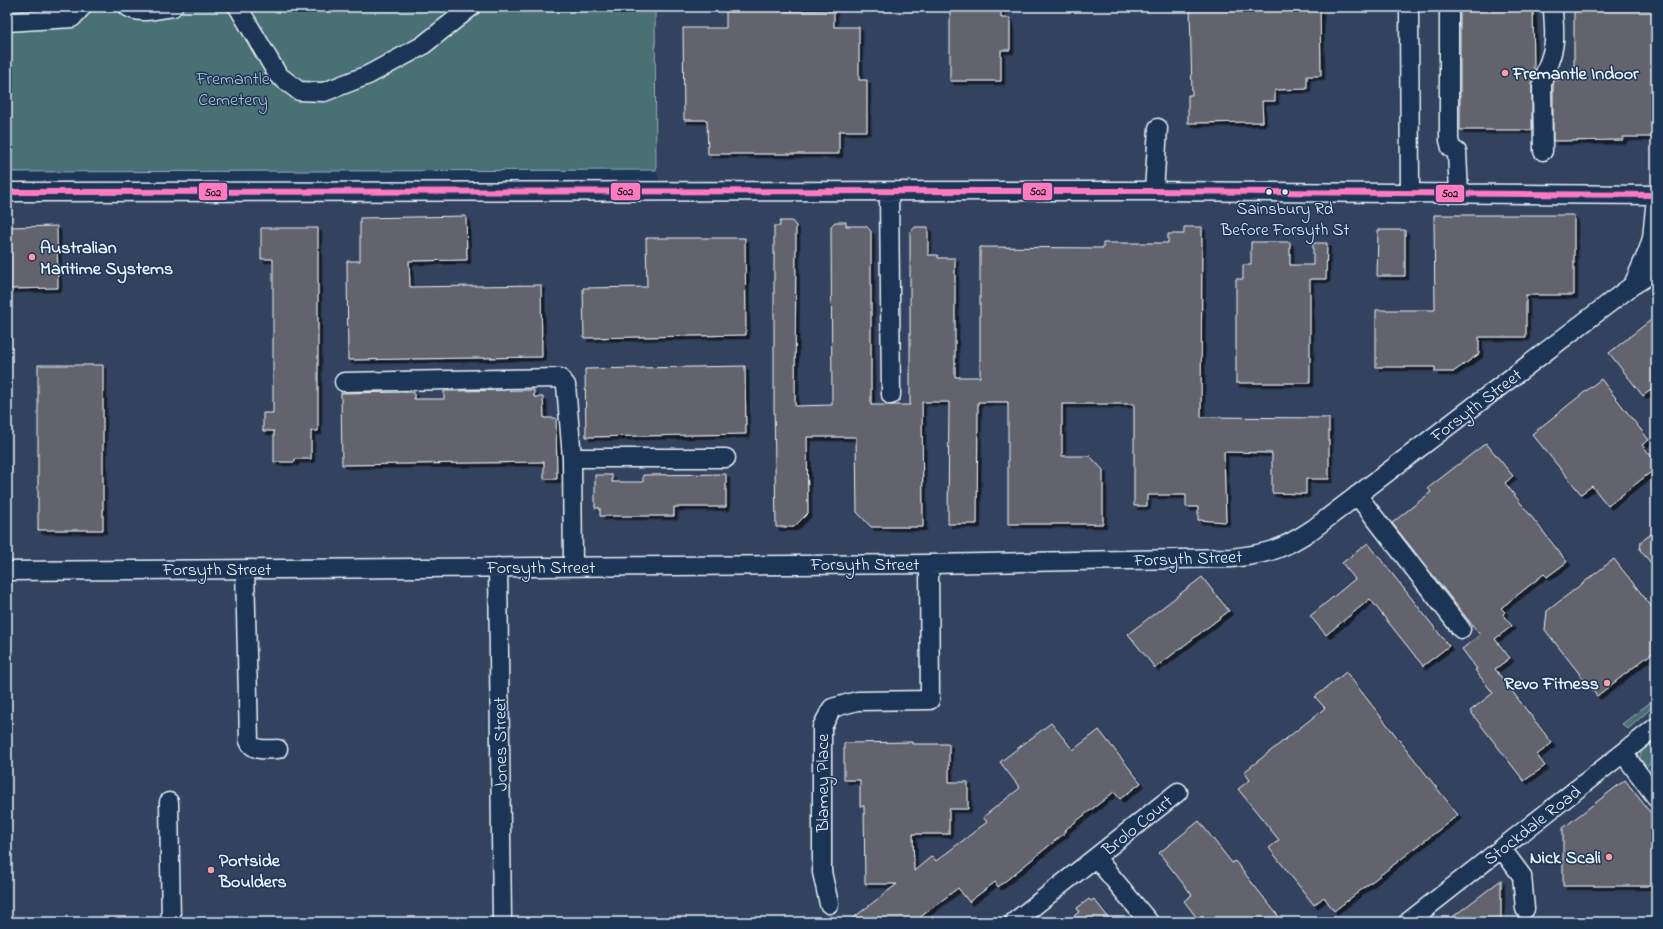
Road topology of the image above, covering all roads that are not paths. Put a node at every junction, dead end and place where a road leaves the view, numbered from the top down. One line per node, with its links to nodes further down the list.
1 (82, 7): 9 (street)
2 (128, 7): 3 (street)
3 (173, 7)
4 (238, 7): 5 (street)
5 (471, 7)
6 (1409, 7): 15 (street)
7 (1449, 7): 16 (street)
8 (1553, 7): 11 (street)
9 (7, 22)
10 (1158, 128): 12 (street)
11 (1543, 151)
12 (1154, 191): 14 (street); 15 (street)
13 (7, 192): 14 (street)
14 (889, 192): 21 (street)
15 (1410, 192): 16 (street)
16 (1459, 193): 17 (street)
17 (1656, 196): 19 (street, Forsyth Street)
18 (1656, 265): 19 (street, Forsyth Street)
19 (1633, 285): 24 (street, Forsyth Street)
20 (344, 382): 22 (street)
21 (891, 395)
22 (572, 458): 23 (street); 26 (street)
23 (726, 458)
24 (1357, 496): 25 (street, Forsyth Street); 30 (street)
25 (930, 564): 26 (street, Forsyth Street); 39 (street, Blamey Place)
26 (573, 566): 27 (street, Forsyth Street)
27 (498, 567): 28 (street, Forsyth Street); 42 (street, Jones Street)
28 (245, 569): 29 (street, Forsyth Street); 32 (street)
29 (7, 571)
30 (1461, 629)
31 (1656, 727): 33 (street, Stockdale Road)
32 (278, 749)
33 (1623, 753): 35 (street); 37 (street, Stockdale Road)
34 (1178, 792): 38 (street, Brolo Court)
35 (1656, 797)
36 (169, 802): 41 (street)
37 (1502, 849): 40 (street); 45 (street, Stockdale Road)
38 (1096, 858): 43 (street, Brolo Court); 44 (street, Brolo Court)
39 (829, 904)
40 (1525, 909)
41 (171, 922)
42 (502, 922)
43 (1014, 922)
44 (1149, 922)
45 (1408, 922)

